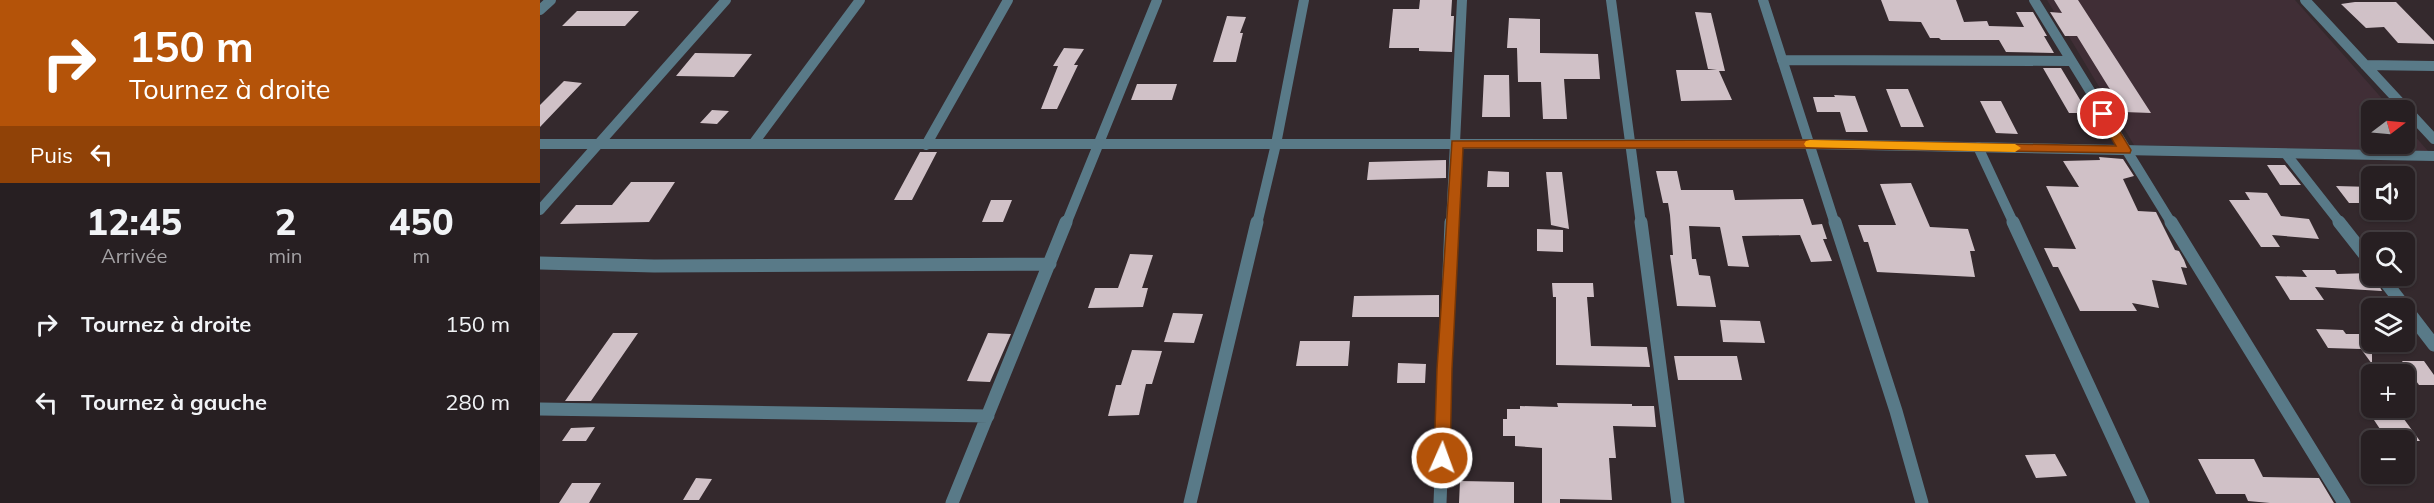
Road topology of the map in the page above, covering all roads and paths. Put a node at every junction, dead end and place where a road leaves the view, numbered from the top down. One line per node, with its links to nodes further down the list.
1 (551, 0): 12 (street)
2 (726, 0): 19 (street)
3 (860, 0): 20 (street)
4 (1008, 0): 26 (street)
5 (1157, 0): 21 (street)
6 (1304, 0): 22 (street)
7 (1462, 0): 23 (street)
8 (1611, 0): 24 (street)
9 (1763, 0): 13 (street)
10 (2034, 0): 14 (street)
11 (2305, 0): 15 (street)
12 (540, 10)
13 (1782, 60): 14 (street); 25 (street)
14 (2070, 61): 28 (street)
15 (2366, 65): 16 (street); 17 (street)
16 (2434, 66)
17 (2434, 139)
18 (540, 144): 19 (street)
19 (598, 144): 20 (street); 31 (street)
20 (753, 144): 26 (street)
21 (1098, 144): 22 (street); 26 (street); 34 (street)
22 (1276, 144): 23 (street); 40 (street)
23 (1457, 144): 24 (street); 41 (street)
24 (1629, 144): 25 (street); 42 (street)
25 (1808, 144): 27 (street); 43 (street)
26 (926, 145)
27 (1978, 147): 28 (street); 44 (street)
28 (2125, 150): 29 (street); 45 (street)
29 (2286, 154): 30 (street); 32 (street)
30 (2434, 156)
31 (540, 210)
32 (2361, 250)
33 (540, 263): 34 (street)
34 (1050, 264): 38 (street)
35 (2388, 286): 36 (street)
36 (2434, 345)
37 (540, 409): 38 (street)
38 (988, 416): 39 (street)
39 (952, 503)
40 (1190, 503)
41 (1440, 503)
42 (1678, 503)
43 (1922, 503)
44 (2143, 503)
45 (2344, 503)

